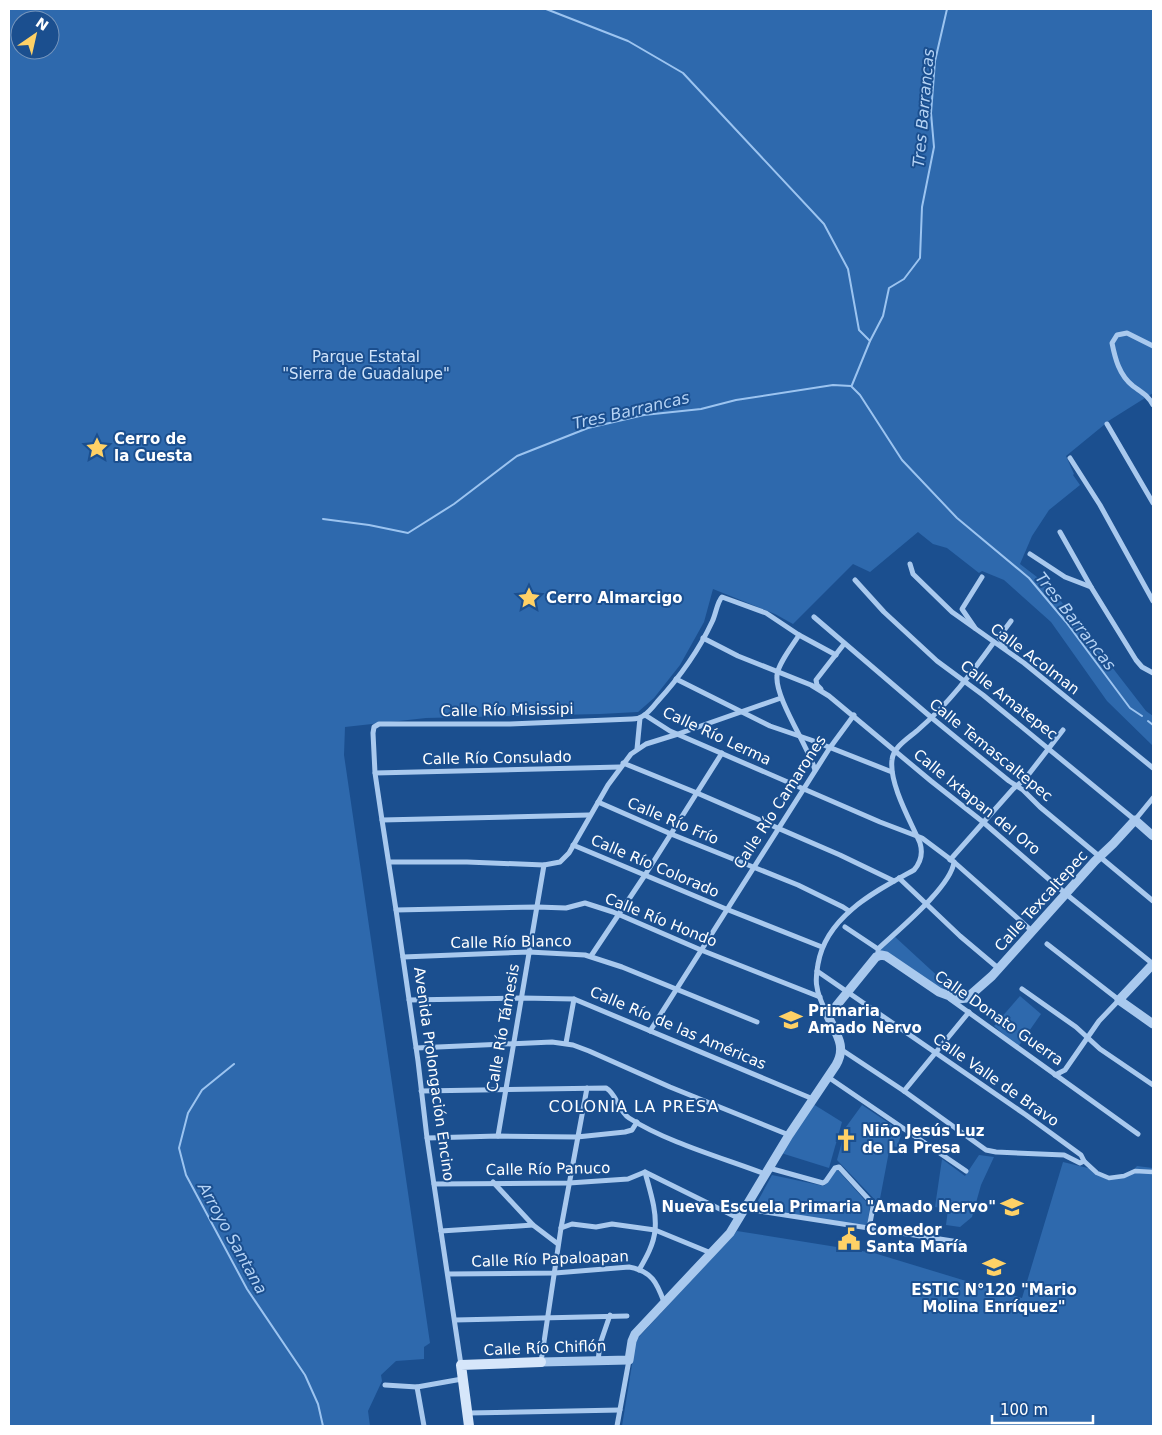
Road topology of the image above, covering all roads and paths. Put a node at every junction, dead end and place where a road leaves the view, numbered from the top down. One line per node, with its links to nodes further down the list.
1 (1153, 346): 2 (street)
2 (1153, 405)
3 (1107, 424): 5 (street)
4 (1070, 458): 12 (street)
5 (1153, 504)
6 (1060, 532): 11 (street)
7 (1030, 554): 11 (street)
8 (910, 564): 15 (street, Calle Acolman)
9 (982, 577): 15 (street)
10 (855, 580): 25 (street, Calle Amatepec)
11 (1091, 587): 23 (street)
12 (1153, 601)
13 (814, 617): 19 (street, Calle Temascaltepec)
14 (1010, 621): 20 (street)
15 (975, 629): 18 (street, Calle Acolman)
16 (799, 634): 17 (street); 21 (street); 22 (street)
17 (704, 638): 22 (street, Calle Ixtapan del Oro); 24 (street)
18 (994, 642): 20 (street, Calle Acolman); 25 (street)
19 (844, 644): 21 (street); 31 (street, Calle Temascaltepec)
20 (1007, 651): 42 (street, Calle Acolman)
21 (836, 655): 26 (street)
22 (778, 672): 26 (street, Calle Ixtapan del Oro); 27 (street)
23 (1153, 673)
24 (676, 679): 28 (street); 30 (street)
25 (965, 683): 31 (street); 38 (street, Calle Amatepec)
26 (823, 692): 29 (street, Calle Ixtapan del Oro)
27 (781, 698): 28 (street); 35 (street)
28 (742, 712): 34 (street); 35 (street)
29 (854, 715): 37 (street, Calle Río Camarones); 39 (street, Calle Ixtapan del Oro)
30 (643, 716): 32 (street, Calle Río Misissipi); 34 (street, Calle Río Lerma); 36 (street)
31 (932, 718): 39 (street); 46 (street, Calle Temascaltepec)
32 (374, 727): 45 (street, Avenida Prolongación Encino)
33 (1064, 730): 38 (street)
34 (678, 734): 36 (street); 40 (street, Calle Río Lerma)
35 (800, 736): 37 (street); 43 (street)
36 (637, 749): 41 (street)
37 (829, 749): 43 (street, Calle Río Camarones); 44 (street)
38 (1050, 749): 46 (street); 53 (street, Calle Amatepec)
39 (895, 751): 44 (street); 54 (street, Calle Ixtapan del Oro)
40 (722, 753): 47 (street, Calle Río Lerma); 48 (street)
41 (622, 765): 45 (street, Calle Río Consulado); 48 (street, Calle Río Consulado); 50 (street)
42 (1153, 768)
43 (815, 770): 47 (street, Calle Río Camarones)
44 (892, 772): 57 (street)
45 (375, 773): 52 (street, Avenida Prolongación Encino)
46 (1016, 786): 54 (street); 60 (street, Calle Temascaltepec)
47 (804, 789): 55 (street, Calle Río Camarones); 57 (street, Calle Río Lerma)
48 (698, 793): 55 (street, Calle Río Consulado); 56 (street)
49 (1153, 798): 53 (street, Calle Texcaltepec)
50 (598, 802): 51 (street); 56 (street, Calle Río Frío)
51 (589, 815): 52 (street); 59 (street)
52 (382, 820): 62 (street, Avenida Prolongación Encino)
53 (1135, 820): 58 (street, Calle Amatepec); 60 (street, Calle Texcaltepec)
54 (983, 822): 61 (street); 67 (street, Calle Ixtapan del Oro)
55 (778, 828): 64 (street, Calle Río Camarones); 66 (street, Calle Río Consulado)
56 (671, 834): 64 (street, Calle Río Frío); 65 (street)
57 (917, 835): 61 (street); 66 (street)
58 (1153, 836)
59 (573, 845): 63 (street, Calle Río Colorado); 65 (street, Calle Río Colorado)
60 (1099, 856): 67 (street, Calle Texcaltepec); 68 (street, Calle Temascaltepec)
61 (952, 861): 69 (street); 76 (street)
62 (389, 862): 63 (street, Calle Río Colorado); 72 (street, Avenida Prolongación Encino)
63 (544, 865): 70 (street, Calle Río Támesis)
64 (752, 868): 71 (street, Calle Río Camarones); 73 (street, Calle Río Frío)
65 (645, 875): 71 (street, Calle Río Colorado); 74 (street)
66 (896, 880): 69 (street, Calle Río Consulado); 73 (street)
67 (1066, 894): 76 (street, Calle Texcaltepec); 84 (street, Calle Ixtapan del Oro)
68 (1153, 901)
69 (926, 904): 81 (street); 85 (street, Calle Río Consulado)
70 (537, 907): 72 (street, Calle Río Hondo); 74 (street, Calle Río Hondo); 80 (street, Calle Río Támesis)
71 (726, 909): 78 (street, Calle Río Colorado); 79 (street, Calle Río Camarones)
72 (396, 910): 83 (street, Avenida Prolongación Encino)
73 (848, 911): 78 (street)
74 (618, 915): 79 (street, Calle Río Hondo); 82 (street)
75 (845, 927): 81 (street, Calle Donato Guerra)
76 (1032, 931): 85 (street, Calle Texcaltepec)
77 (1047, 944): 95 (street)
78 (822, 947): 86 (street)
79 (700, 950): 87 (street, Calle Río Camarones); 91 (street, Calle Río Hondo)
80 (529, 952): 82 (street, Calle Río Blanco); 83 (street, Calle Río Blanco); 92 (street, Calle Río Támesis)
81 (878, 952): 89 (street, Calle Donato Guerra); 90 (street)
82 (591, 956): 87 (street, Calle Río Blanco)
83 (403, 957): 94 (street, Avenida Prolongación Encino)
84 (1153, 964): 95 (street)
85 (998, 968): 89 (street, Calle Texcaltepec)
86 (817, 971): 90 (street, Calle Valle de Bravo); 91 (street)
87 (674, 989): 98 (street, Calle Río Blanco); 100 (street, Calle Río Camarones)
88 (1022, 989): 101 (street)
89 (939, 992): 96 (street, Calle Donato Guerra)
90 (846, 993): 97 (street); 106 (street, Calle Valle de Bravo)
91 (820, 997): 97 (street)
92 (522, 998): 93 (street, Calle Río de las Américas); 94 (street, Calle Río de las Américas); 103 (street, Calle Río Támesis)
93 (574, 999): 100 (street, Calle Río de las Américas); 102 (street)
94 (409, 1000): 105 (street, Avenida Prolongación Encino)
95 (1119, 1000): 99 (street); 101 (street)
96 (969, 1012): 106 (street); 107 (street, Calle Donato Guerra)
97 (828, 1016): 104 (street)
98 (757, 1022)
99 (1153, 1024)
100 (650, 1030): 114 (street, Calle Río de las Américas)
101 (1088, 1037): 107 (street); 109 (street)
102 (566, 1043): 103 (street); 117 (street)
103 (513, 1044): 105 (street); 111 (street, Calle Río Támesis)
104 (841, 1047): 108 (street); 113 (street)
105 (416, 1048): 112 (street, Avenida Prolongación Encino)
106 (935, 1052): 113 (street); 121 (street, Calle Valle de Bravo)
107 (1055, 1075): 116 (street, Calle Donato Guerra)
108 (828, 1077): 114 (street); 123 (street)
109 (1153, 1085)
110 (586, 1088): 111 (street); 115 (street); 119 (street)
111 (506, 1090): 112 (street); 118 (street, Calle Río Támesis)
112 (421, 1091): 120 (street, Avenida Prolongación Encino)
113 (904, 1091): 121 (street)
114 (813, 1099): 117 (street)
115 (637, 1122): 119 (street); 122 (street)
116 (1138, 1134)
117 (789, 1135): 122 (street)
118 (498, 1136): 119 (street); 120 (street)
119 (577, 1137): 127 (street)
120 (427, 1138): 128 (street, Avenida Prolongación Encino)
121 (1084, 1161): 125 (street)
122 (767, 1171): 129 (street); 133 (street)
123 (966, 1171)
124 (645, 1172): 127 (street, Calle Río Panuco); 130 (street); 135 (street)
125 (1153, 1172)
126 (493, 1182): 127 (street, Calle Río Panuco); 128 (street, Calle Río Panuco); 131 (street)
127 (568, 1183): 132 (street)
128 (434, 1184): 134 (street, Avenida Prolongación Encino)
129 (746, 1209): 130 (street); 133 (street)
130 (740, 1219): 138 (street)
131 (533, 1225): 134 (street); 137 (street)
132 (561, 1228): 135 (street); 137 (street)
133 (869, 1228): 136 (street)
134 (441, 1230): 141 (street, Avenida Prolongación Encino)
135 (655, 1230): 138 (street); 139 (street)
136 (959, 1242)
137 (558, 1244): 140 (street)
138 (712, 1254): 142 (street)
139 (639, 1270): 140 (street, Calle Río Papaloapan); 142 (street, Calle Río Papaloapan)
140 (554, 1273): 141 (street, Calle Río Papaloapan); 145 (street)
141 (448, 1274): 146 (street, Avenida Prolongación Encino)
142 (664, 1302): 147 (street)
143 (610, 1315): 144 (street); 145 (street); 148 (street)
144 (627, 1316)
145 (548, 1318): 146 (street); 149 (street)
146 (455, 1320): 150 (street, Avenida Prolongación Encino)
147 (629, 1360): 148 (street, Calle Río Chiflón); 154 (street)
148 (598, 1361): 149 (street, Calle Río Chiflón)
149 (542, 1362): 150 (main road, Calle Río Chiflón)
150 (461, 1365): 151 (main road, Avenida Prolongación Encino)
151 (463, 1379): 153 (street); 155 (main road, Avenida Prolongación Encino)
152 (385, 1385): 153 (street)
153 (418, 1387): 156 (street)
154 (620, 1410): 155 (street); 158 (street)
155 (466, 1413): 157 (main road, Avenida Prolongación Encino)
156 (424, 1426)
157 (469, 1426)
158 (617, 1426)

